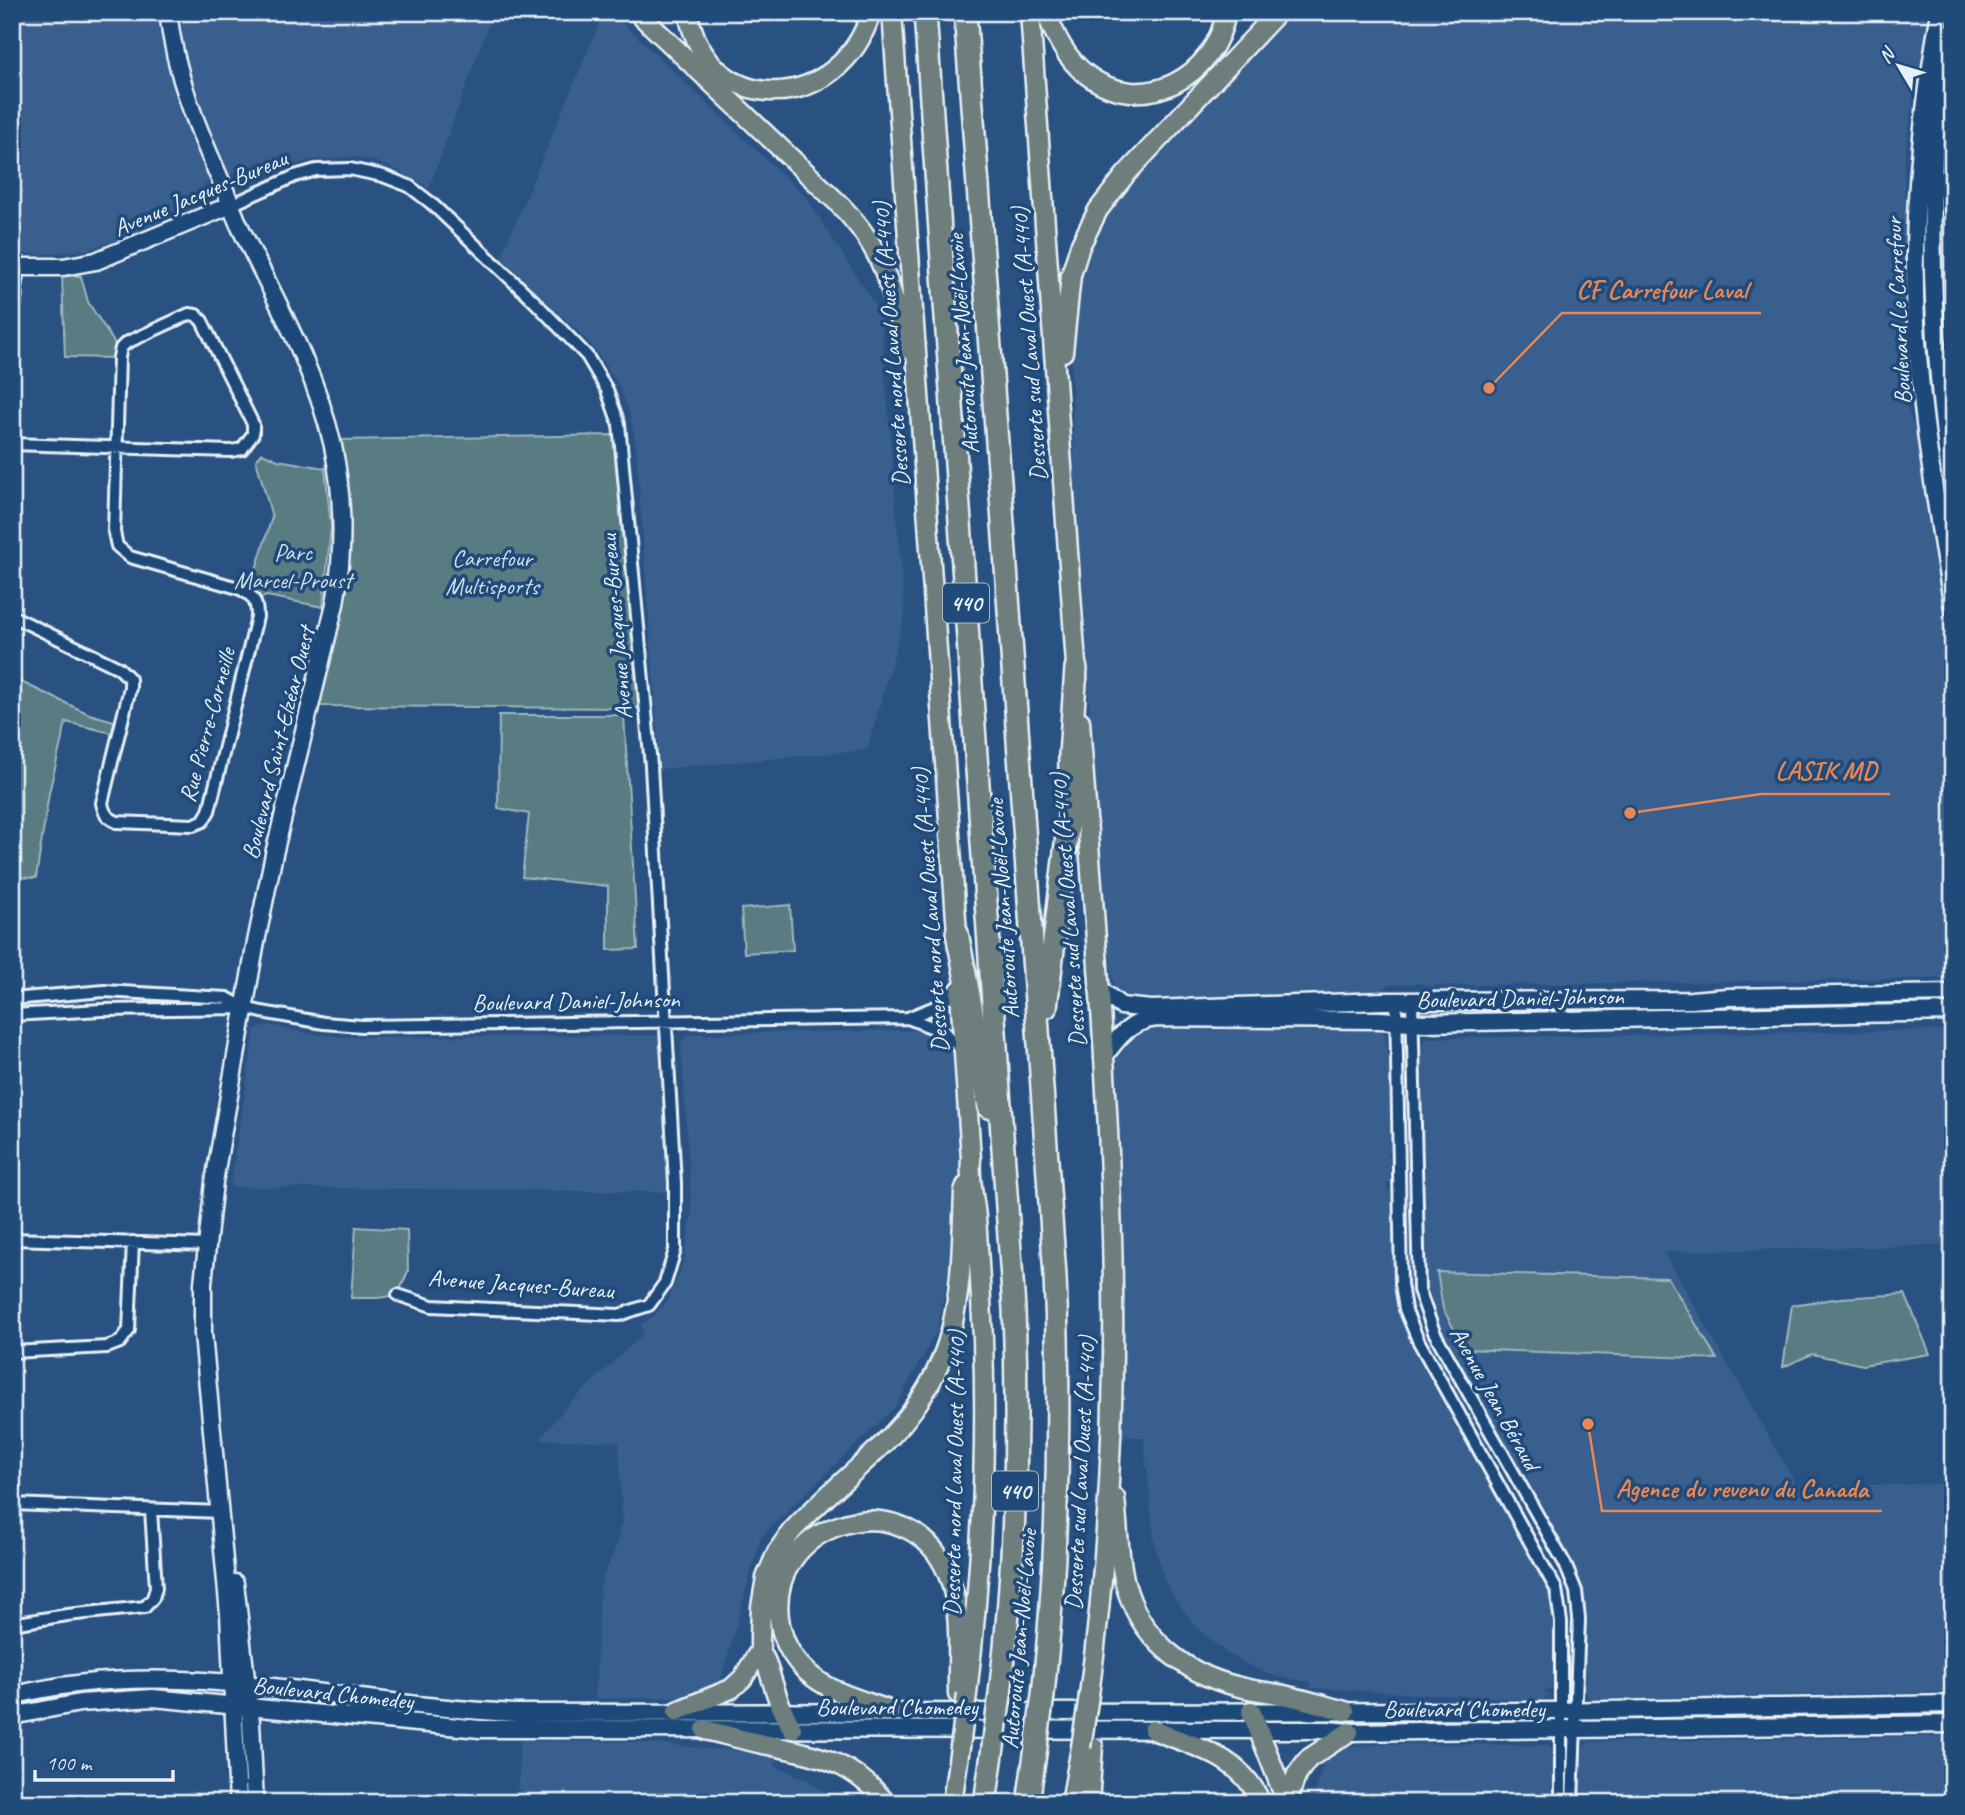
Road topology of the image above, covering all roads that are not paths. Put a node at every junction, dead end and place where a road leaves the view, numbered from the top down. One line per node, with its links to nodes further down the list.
1 (168, 12): 16 (street, Boulevard Saint-Elzéar Ouest)
2 (637, 12): 19 (main road)
3 (688, 12): 4 (main road)
4 (871, 12)
5 (892, 12): 19 (main road, Desserte nord Laval Ouest (A-440))
6 (925, 12): 44 (highway, Autoroute Jean-Noël-Lavoie / 440)
7 (965, 12): 41 (highway, Autoroute Jean-Noël-Lavoie / 440)
8 (1030, 12): 20 (main road, Desserte sud Laval Ouest (A-440))
9 (1046, 12): 10 (main road)
10 (1226, 12)
11 (1278, 12): 20 (main road)
12 (1940, 12): 15 (street, Boulevard Le Carrefour)
13 (1953, 30): 15 (street, Boulevard Le Carrefour)
14 (1953, 179): 15 (street)
15 (1922, 180): 23 (street, Boulevard Le Carrefour); 24 (street, Boulevard Le Carrefour)
16 (230, 205): 17 (street, Avenue Jacques-Bureau); 33 (street, Boulevard Saint-Elzéar Ouest); 39 (street, Avenue Jacques-Bureau)
17 (15, 267): 18 (street)
18 (12, 334)
19 (918, 389): 27 (main road, Desserte nord Laval Ouest (A-440))
20 (1058, 407): 26 (main road, Desserte sud Laval Ouest (A-440))
21 (12, 443): 22 (street)
22 (116, 447): 22 (street); 25 (street, Rue Pierre-Corneille)
23 (1953, 493)
24 (1953, 608)
25 (12, 616)
26 (1076, 668): 29 (main road, Desserte sud Laval Ouest (A-440)); 41 (highway)
27 (957, 933): 28 (main road, Desserte nord Laval Ouest (A-440)); 44 (highway)
28 (960, 985): 36 (street, Boulevard Daniel-Johnson); 40 (main road, Desserte nord Laval Ouest (A-440))
29 (1098, 988): 32 (street, Boulevard Daniel-Johnson); 42 (main road, Desserte sud Laval Ouest (A-440))
30 (1953, 993): 32 (street, Boulevard Daniel-Johnson)
31 (12, 999): 33 (street, Boulevard Daniel-Johnson)
32 (1404, 1001): 37 (street, Avenue Jean Béraud); 38 (street, Avenue Jean Béraud)
33 (245, 1008): 35 (street, Boulevard Daniel-Johnson); 39 (street, Boulevard Daniel-Johnson); 47 (street, Boulevard Saint-Elzéar Ouest)
34 (1953, 1012): 38 (street, Boulevard Daniel-Johnson)
35 (12, 1015)
36 (908, 1018): 39 (street, Boulevard Daniel-Johnson); 40 (street, Boulevard Daniel-Johnson)
37 (1396, 1021): 38 (street, Boulevard Daniel-Johnson); 42 (street, Boulevard Daniel-Johnson); 65 (street, Avenue Jean Béraud)
38 (1413, 1022): 65 (street, Avenue Jean Béraud)
39 (666, 1023): 48 (street, Avenue Jacques-Bureau)
40 (964, 1053): 43 (main road, Desserte nord Laval Ouest (A-440))
41 (1040, 1057): 82 (highway, Autoroute Jean-Noël-Lavoie / 440, bridge)
42 (1103, 1058): 50 (main road, Desserte sud Laval Ouest (A-440))
43 (969, 1176): 55 (main road); 57 (main road, Desserte nord Laval Ouest (A-440))
44 (1007, 1195): 81 (highway, Autoroute Jean-Noël-Lavoie / 440, bridge)
45 (12, 1239): 46 (street)
46 (133, 1242): 47 (street); 49 (street)
47 (207, 1245): 53 (street, Boulevard Saint-Elzéar Ouest)
48 (398, 1295)
49 (12, 1352)
50 (1109, 1461): 64 (main road); 75 (main road, Desserte sud Laval Ouest (A-440))
51 (12, 1504): 52 (street)
52 (151, 1510): 53 (street); 54 (street)
53 (220, 1512): 56 (street, Boulevard Saint-Elzéar Ouest)
54 (12, 1624)
55 (760, 1650): 61 (main road); 66 (main road)
56 (240, 1685): 58 (street, Boulevard Chomedey); 60 (street, Boulevard Saint-Elzéar Ouest); 61 (street, Boulevard Chomedey)
57 (963, 1694): 62 (main road); 80 (main road, Desserte nord Laval Ouest (A-440), bridge)
58 (12, 1696)
59 (1953, 1704): 65 (street, Boulevard Chomedey)
60 (241, 1705): 67 (street, Boulevard Chomedey); 70 (street, Boulevard Chomedey); 77 (street, Boulevard Saint-Elzéar Ouest); 78 (street, Boulevard Saint-Elzéar Ouest)
61 (677, 1711): 66 (street, Boulevard Chomedey)
62 (891, 1711): 63 (street, Boulevard Chomedey); 66 (street, Boulevard Chomedey)
63 (1251, 1711): 64 (street, Boulevard Chomedey); 72 (main road)
64 (1345, 1711): 65 (street, Boulevard Chomedey)
65 (1568, 1711): 73 (street, Avenue Jean Béraud)
66 (783, 1712): 69 (main road)
67 (12, 1716)
68 (1953, 1724): 73 (street, Boulevard Chomedey)
69 (792, 1729): 70 (street, Boulevard Chomedey); 71 (street, Boulevard Chomedey)
70 (705, 1730): 79 (main road)
71 (1153, 1730): 72 (street, Boulevard Chomedey); 85 (main road)
72 (1259, 1730): 74 (street, Boulevard Chomedey); 76 (main road)
73 (1568, 1731): 74 (street, Boulevard Chomedey); 86 (street, Avenue Jean Béraud); 87 (street, Avenue Jean Béraud)
74 (1349, 1732): 76 (main road)
75 (1087, 1747): 83 (main road); 84 (main road)
76 (1287, 1802)
77 (238, 1803)
78 (255, 1803)
79 (886, 1803)
80 (952, 1803)
81 (985, 1803)
82 (1028, 1803)
83 (1071, 1803)
84 (1089, 1803)
85 (1261, 1803)
86 (1561, 1803)
87 (1572, 1803)

